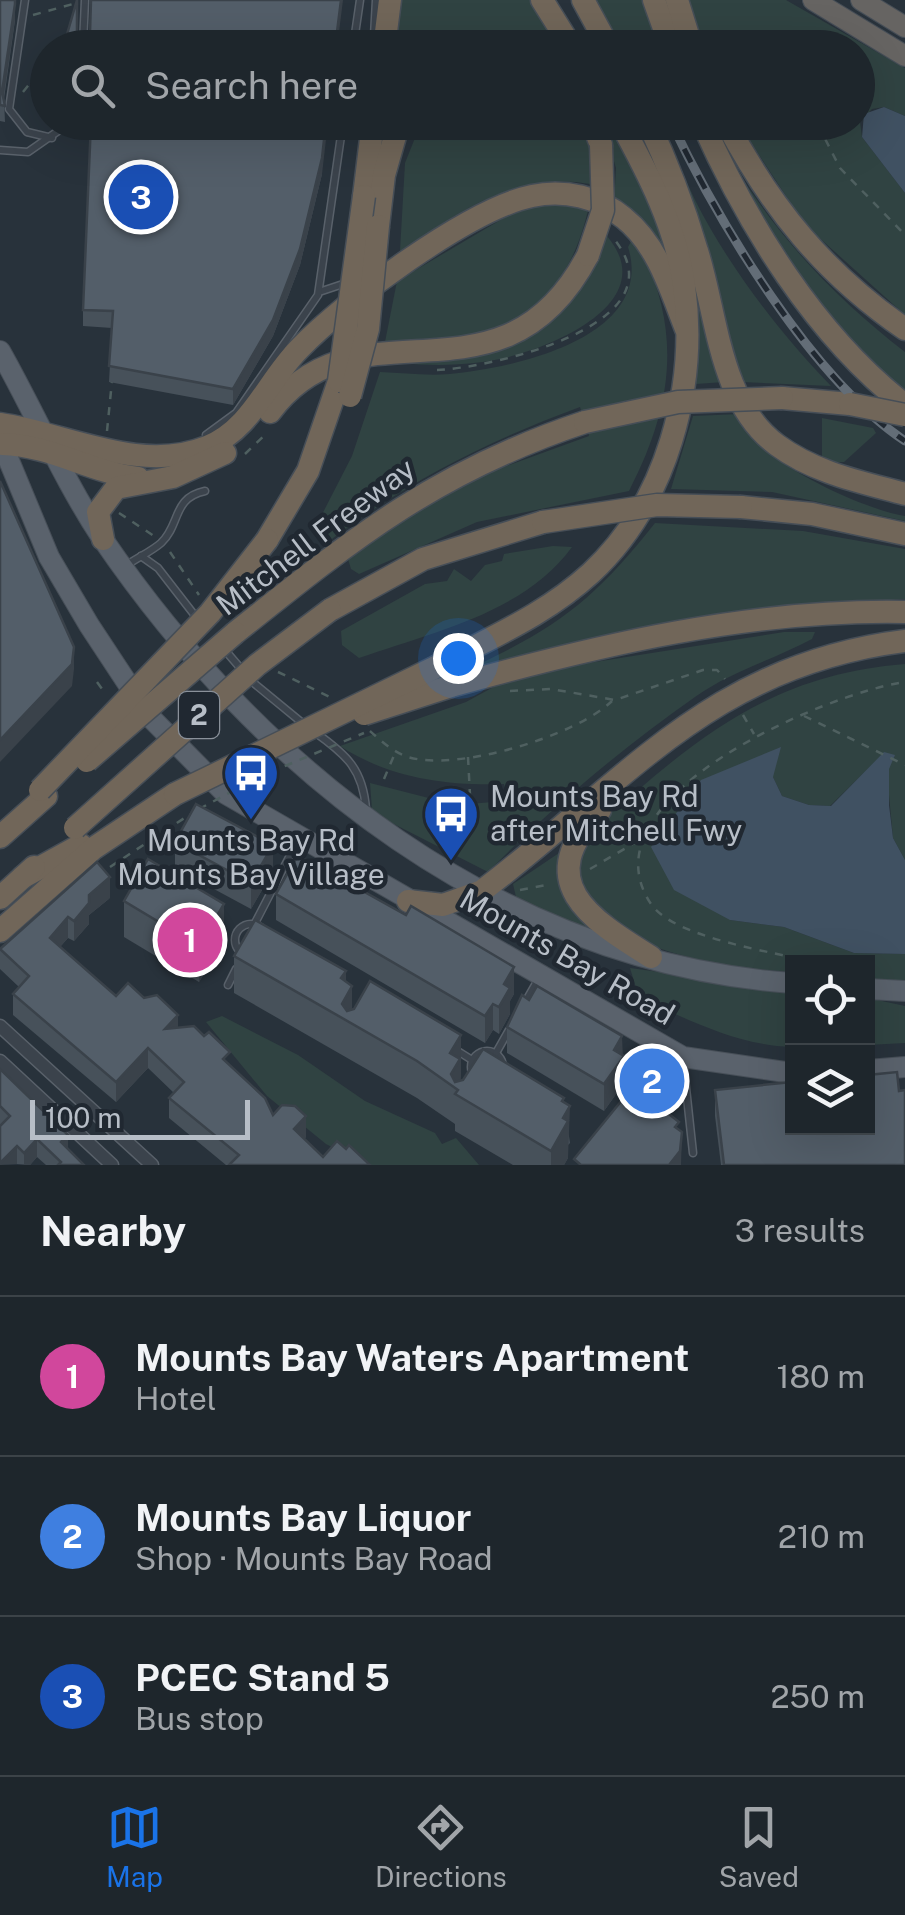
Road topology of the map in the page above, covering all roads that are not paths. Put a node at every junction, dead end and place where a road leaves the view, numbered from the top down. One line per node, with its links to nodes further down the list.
1 (24, 0): 24 (lane)
2 (84, 0): 13 (lane)
3 (360, 0): 14 (lane)
4 (376, 0): 15 (lane)
5 (390, 0): 16 (highway)
6 (542, 0): 17 (highway)
7 (583, 0): 18 (highway)
8 (654, 0): 19 (highway)
9 (677, 0): 20 (highway)
10 (813, 0): 21 (highway)
11 (860, 0): 12 (highway)
12 (905, 28)
13 (83, 30)
14 (356, 30)
15 (375, 30)
16 (386, 30)
17 (561, 30)
18 (599, 30)
19 (665, 30)
20 (686, 30)
21 (862, 30)
22 (875, 38): 23 (highway)
23 (905, 56)
24 (30, 133)
25 (49, 140): 34 (lane)
26 (340, 140): 37 (lane)
27 (370, 140): 35 (highway)
28 (392, 140): 35 (highway)
29 (597, 140): 48 (highway, bridge)
30 (630, 140): 38 (highway)
31 (655, 140): 50 (highway)
32 (711, 140): 42 (highway)
33 (736, 140): 39 (highway)
34 (0, 150)
35 (372, 196): 41 (highway, bridge); 41 (highway, bridge)
36 (413, 259): 37 (lane); 38 (highway); 47 (highway)
37 (319, 292): 47 (lane)
38 (686, 329): 59 (highway, bridge)
39 (905, 329)
40 (0, 352): 44 (main road, Mounts Bay Road)
41 (341, 390): 53 (highway)
42 (905, 405)
43 (905, 415): 57 (highway, Mitchell Freeway / 2, bridge)
44 (43, 431): 45 (highway); 46 (main road, Mounts Bay Road); 47 (highway)
45 (1, 436): 46 (highway); 63 (main road, Mounts Bay Road)
46 (56, 454): 48 (highway); 52 (main road, Mounts Bay Road)
47 (164, 456)
48 (146, 480): 52 (highway)
49 (205, 491): 54 (lane)
50 (905, 494)
51 (905, 534): 64 (highway, 2, bridge)
52 (103, 538): 54 (main road, Mounts Bay Road)
53 (271, 545): 57 (highway, bridge); 60 (highway, bridge)
54 (132, 561): 61 (main road, Mounts Bay Road); 61 (lane)
55 (905, 612): 59 (highway, bridge)
56 (905, 641): 58 (highway)
57 (178, 681): 60 (highway, Mitchell Freeway / 2, bridge)
58 (675, 732): 65 (highway); 73 (highway)
59 (272, 744): 64 (highway, bridge)
60 (43, 793): 62 (highway)
61 (362, 815): 65 (main road, Mounts Bay Road)
62 (0, 834)
63 (300, 837): 67 (main road, Mounts Bay Road); 68 (lane)
64 (86, 839): 66 (highway, 2); 69 (highway)
65 (482, 891): 67 (highway); 73 (main road, Mounts Bay Road)
66 (0, 898)
67 (408, 901): 74 (main road, Mounts Bay Road)
68 (254, 923): 70 (lane); 72 (lane)
69 (0, 931)
70 (268, 943): 71 (lane); 72 (lane)
71 (285, 953)
72 (243, 955): 76 (lane)
73 (652, 957): 75 (main road, Mounts Bay Road)
74 (539, 976): 79 (lane); 84 (main road, Mounts Bay Road)
75 (785, 982)
76 (228, 985)
77 (875, 990): 78 (main road)
78 (905, 992)
79 (520, 1012)
80 (0, 1026): 94 (street)
81 (512, 1026): 83 (lane)
82 (438, 1040): 85 (lane)
83 (496, 1053): 85 (lane); 90 (lane)
84 (683, 1057): 89 (main road, Mounts Bay Road); 92 (lane)
85 (472, 1060): 90 (lane)
86 (0, 1061): 93 (street)
87 (905, 1067): 88 (main road)
88 (875, 1069)
89 (785, 1071)
90 (478, 1081): 91 (lane)
91 (468, 1096)
92 (692, 1154)
93 (112, 1165)
94 (152, 1165)

